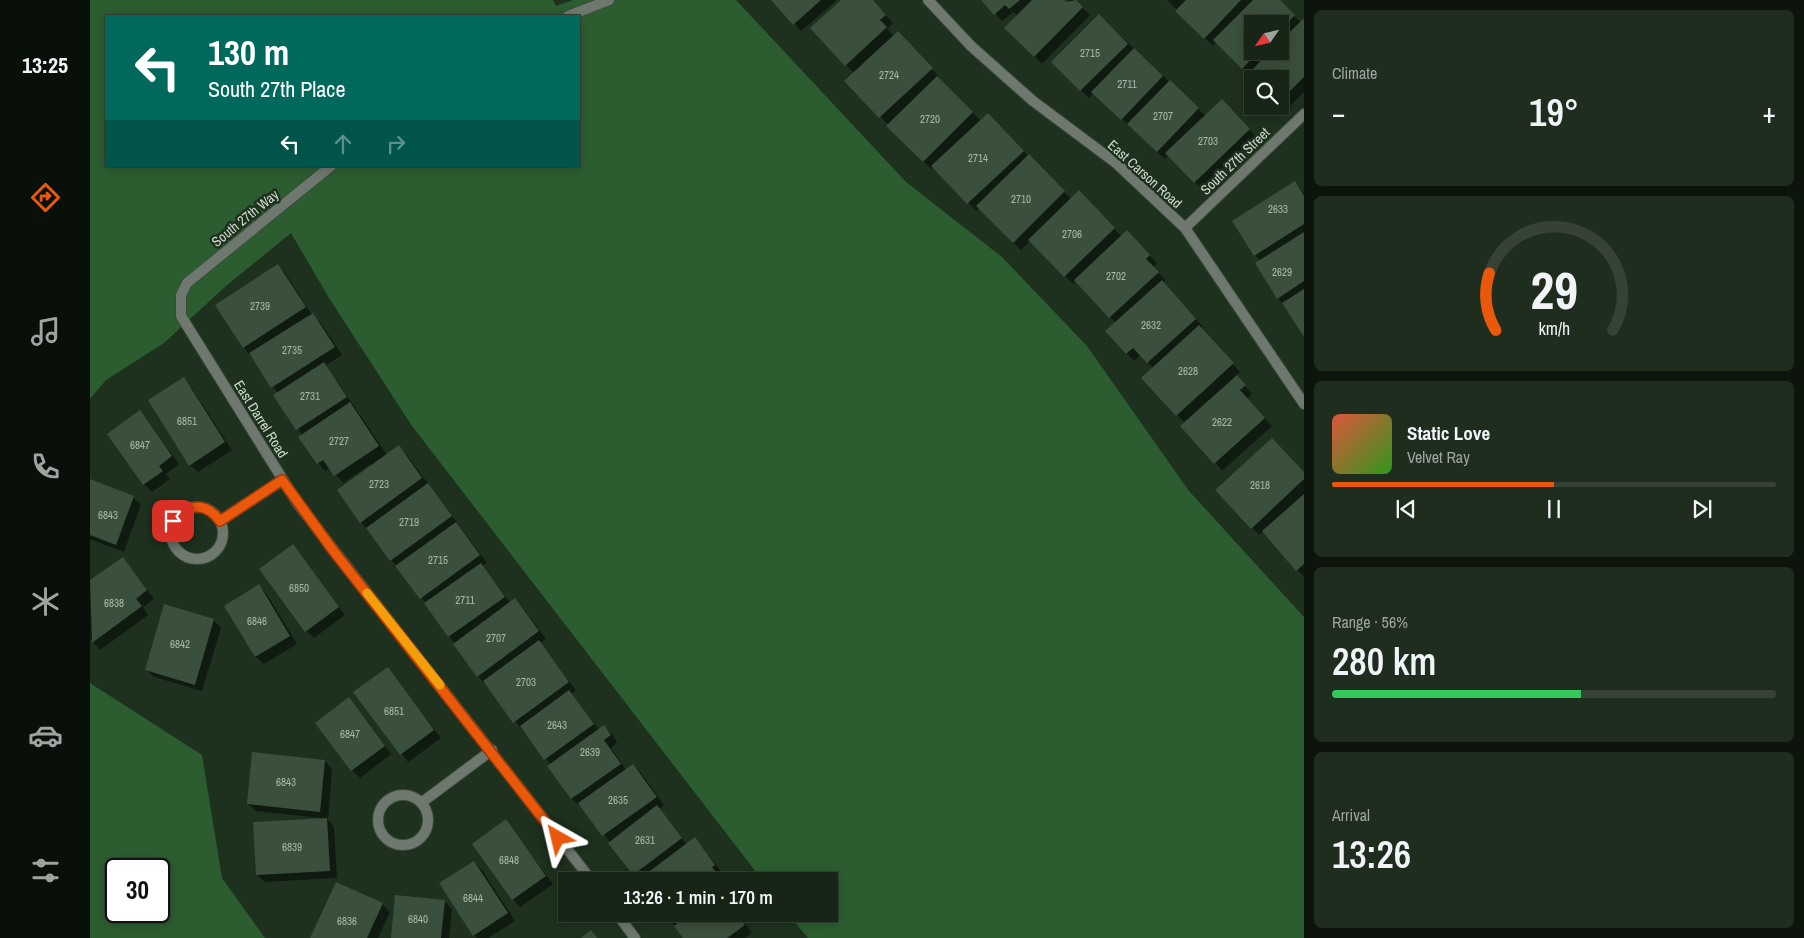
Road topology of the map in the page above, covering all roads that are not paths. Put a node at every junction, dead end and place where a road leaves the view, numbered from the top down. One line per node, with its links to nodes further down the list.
1 (609, 0): 3 (street)
2 (928, 0): 6 (street, East Carson Road)
3 (571, 15)
4 (1304, 114): 6 (street, South 27th Street)
5 (330, 167): 7 (street, South 27th Way)
6 (1185, 228): 8 (street, East Carson Road)
7 (181, 296): 9 (street, East Darrel Road)
8 (1304, 404)
9 (282, 480): 10 (street); 11 (street, East Darrel Road)
10 (220, 521): 10 (street)
11 (492, 750): 12 (street); 13 (street, East Darrel Road)
12 (422, 804): 12 (street)
13 (585, 872)
14 (623, 922): 15 (street)
15 (635, 938)

